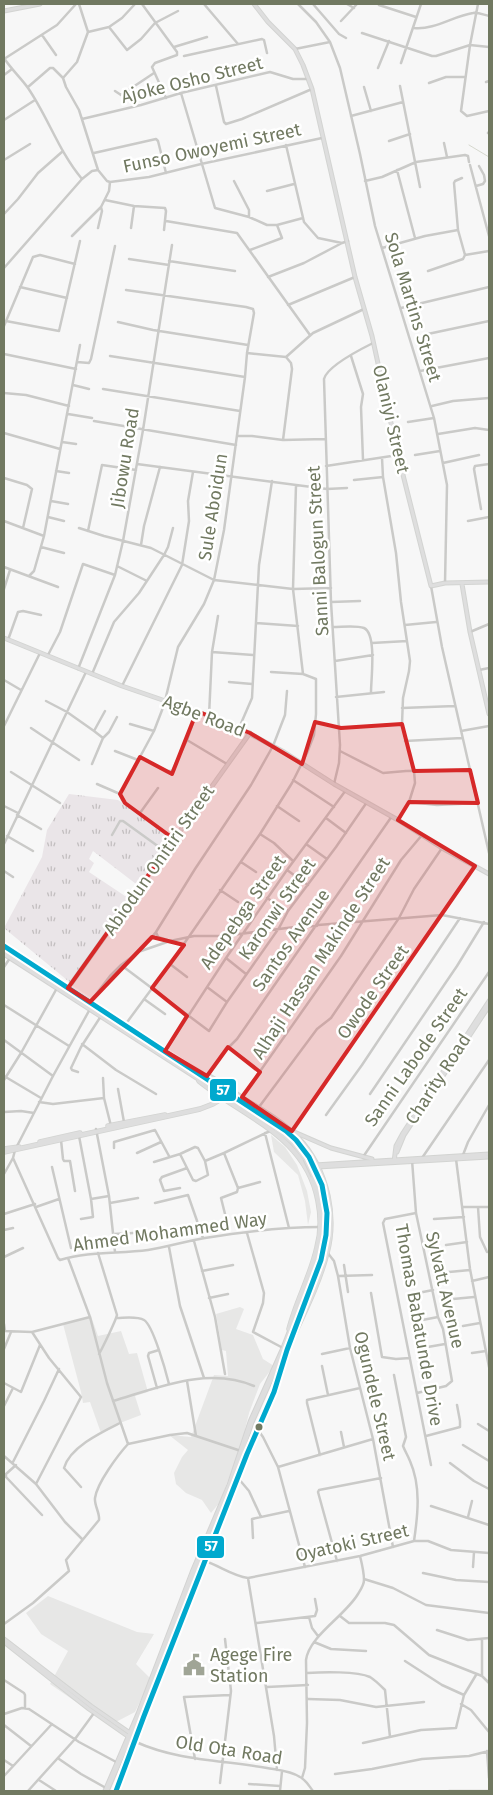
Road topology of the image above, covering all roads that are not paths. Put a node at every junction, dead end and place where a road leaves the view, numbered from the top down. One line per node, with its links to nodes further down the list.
1 (40, 4): 13 (street)
2 (77, 4): 25 (street); 27 (street)
3 (135, 4): 23 (street)
4 (142, 4): 22 (street)
5 (204, 4): 32 (street)
6 (254, 4): 37 (street, Olaniyi Street)
7 (298, 4): 31 (street, Sola Martins Street)
8 (313, 4): 29 (street)
9 (346, 4): 15 (street)
10 (357, 4): 15 (street)
11 (421, 4): 20 (street)
12 (478, 4): 18 (street)
13 (31, 5): 16 (street)
14 (379, 5): 20 (street)
15 (354, 8): 21 (street)
16 (4, 11)
17 (178, 11): 22 (street)
18 (476, 13): 19 (street); 24 (street); 33 (street)
19 (489, 16)
20 (416, 18): 24 (street)
21 (341, 21)
22 (155, 23): 23 (street); 34 (street)
23 (109, 27): 25 (street)
24 (414, 28): 36 (street)
25 (88, 32): 48 (street)
26 (362, 33): 30 (street)
27 (42, 35): 39 (street); 41 (street)
28 (207, 36): 34 (street)
29 (346, 38)
30 (389, 41): 36 (street); 43 (street)
31 (330, 42): 37 (street); 63 (street, Sola Martins Street)
32 (238, 44): 38 (street); 40 (street)
33 (470, 45): 35 (street); 36 (street); 47 (street)
34 (174, 47): 45 (street)
35 (489, 47)
36 (407, 48): 42 (street)
37 (295, 49): 49 (street, Olaniyi Street)
38 (267, 53)
39 (56, 55)
40 (184, 56)
41 (4, 58): 44 (street)
42 (401, 63)
43 (378, 68)
44 (12, 69): 46 (street); 53 (street)
45 (154, 73): 56 (street); 58 (street)
46 (4, 75)
47 (465, 77): 50 (street); 61 (street)
48 (63, 78): 53 (street); 64 (street)
49 (308, 79): 51 (street, Ajoke Osho Street); 55 (street, Olaniyi Street)
50 (429, 83)
51 (216, 86): 55 (street); 57 (street, Ajoke Osho Street)
52 (400, 86): 60 (street)
53 (28, 87): 59 (street)
54 (364, 87): 62 (street)
55 (312, 89): 67 (street, Olaniyi Street)
56 (114, 91)
57 (181, 93): 58 (street, Ajoke Osho Street); 77 (street)
58 (166, 98): 64 (street, Ajoke Osho Street)
59 (35, 100): 65 (street); 72 (street)
60 (403, 102): 62 (street); 66 (street)
61 (489, 110)
62 (371, 111): 63 (street)
63 (351, 116): 86 (street, Sola Martins Street)
64 (82, 119): 73 (street)
65 (4, 120)
66 (410, 134): 68 (street); 76 (street)
67 (322, 138): 71 (street, Funso Owoyemi Street); 107 (street, Olaniyi Street)
68 (389, 141)
69 (444, 143): 74 (street)
70 (30, 144): 75 (street)
71 (286, 145): 77 (street, Funso Owoyemi Street); 87 (street)
72 (62, 151): 83 (street); 94 (street)
73 (94, 153): 80 (street); 81 (street)
74 (447, 157): 76 (street); 88 (street)
75 (4, 160)
76 (416, 162): 79 (street); 89 (street)
77 (201, 164): 81 (street, Funso Owoyemi Street); 95 (street)
78 (478, 166): 88 (street)
79 (397, 169): 86 (street); 105 (street)
80 (98, 170): 83 (street); 84 (street)
81 (166, 173): 84 (street, Funso Owoyemi Street)
82 (462, 178): 102 (street)
83 (82, 179): 118 (street)
84 (108, 181): 91 (street)
85 (234, 181): 95 (street)
86 (365, 181): 111 (street, Sola Martins Street)
87 (294, 184): 90 (street); 96 (street)
88 (476, 186): 104 (street)
89 (420, 187)
90 (267, 191)
91 (105, 200): 92 (street); 93 (street)
92 (134, 206): 97 (street); 100 (street)
93 (101, 207): 99 (street); 103 (street)
94 (4, 214)
95 (248, 217): 98 (street)
96 (303, 218): 98 (street); 108 (street)
97 (166, 221): 101 (street); 112 (street)
98 (277, 225): 112 (street)
99 (98, 228)
100 (131, 228)
101 (164, 230)
102 (458, 230): 105 (street); 114 (street)
103 (72, 236)
104 (489, 236)
105 (415, 238): 111 (street)
106 (80, 241): 117 (street)
107 (348, 242): 108 (street); 122 (street, Olaniyi Street)
108 (342, 243): 121 (street)
109 (172, 245): 116 (street, Jibowu Road)
110 (115, 246): 147 (street)
111 (382, 248): 129 (street, Sola Martins Street)
112 (250, 250): 121 (street)
113 (489, 251): 114 (street)
114 (465, 255): 120 (street)
115 (129, 258): 116 (street)
116 (169, 263): 119 (street); 126 (street, Jibowu Road)
117 (75, 264): 123 (street); 127 (street)
118 (4, 268)
119 (235, 271)
120 (428, 271)
121 (268, 277): 128 (street)
122 (355, 277): 128 (street); 130 (street, Olaniyi Street)
123 (20, 287): 127 (street); 131 (street)
124 (489, 288): 129 (street)
125 (126, 290): 126 (street)
126 (164, 295): 135 (street, Jibowu Road); 139 (street, Sule Aboidun)
127 (67, 298): 131 (street)
128 (288, 306): 136 (street)
129 (401, 308): 150 (street, Sola Martins Street)
130 (364, 309): 136 (street); 138 (street, Olaniyi Street)
131 (6, 321): 134 (street)
132 (489, 321): 137 (street)
133 (118, 322): 135 (street)
134 (4, 326)
135 (159, 330): 139 (street); 148 (street, Jibowu Road)
136 (310, 335): 145 (street)
137 (424, 335)
138 (373, 342): 144 (street, Sanni Balogun Street); 176 (street, Olaniyi Street)
139 (248, 344): 141 (street, Sule Aboidun)
140 (80, 345): 147 (street)
141 (247, 353): 145 (street); 151 (street, Sule Aboidun)
142 (4, 354): 149 (street)
143 (110, 356): 148 (street)
144 (350, 356): 169 (street, Sanni Balogun Street); 180 (street)
145 (286, 357): 170 (street)
146 (489, 358): 150 (street)
147 (77, 362): 149 (street)
148 (153, 364): 151 (street); 156 (street, Jibowu Road)
149 (76, 369): 152 (street)
150 (420, 371): 159 (street, Sola Martins Street)
151 (246, 376): 160 (street, Sule Aboidun)
152 (73, 385): 153 (street); 158 (street)
153 (89, 389)
154 (103, 389): 156 (street)
155 (4, 393): 158 (street)
156 (148, 396): 160 (street); 164 (street, Jibowu Road)
157 (489, 398): 159 (street)
158 (69, 406): 161 (street)
159 (431, 406): 162 (street, Sola Martins Street)
160 (240, 411): 168 (street, Sule Aboidun)
161 (68, 414): 164 (street); 171 (street)
162 (434, 418): 163 (street); 167 (street, Sola Martins Street)
163 (408, 422)
164 (143, 430): 173 (street); 182 (street, Jibowu Road)
165 (489, 430): 167 (street)
166 (4, 433): 174 (street)
167 (438, 434): 175 (street, Sola Martins Street)
168 (238, 436): 170 (street); 173 (street, Sule Aboidun)
169 (325, 439): 170 (street); 184 (street, Sanni Balogun Street)
170 (282, 440)
171 (62, 442): 172 (street); 174 (street)
172 (76, 444)
173 (236, 445): 191 (street, Sule Aboidun)
174 (60, 449): 187 (street)
175 (440, 451): 177 (street); 181 (street, Sola Martins Street)
176 (398, 455): 179 (street); 228 (street, Olaniyi Street)
177 (415, 455)
178 (479, 455): 181 (street)
179 (382, 458): 180 (street); 190 (street)
180 (363, 460): 184 (street)
181 (443, 463): 225 (street, Sola Martins Street)
182 (137, 464): 185 (street); 186 (street, Jibowu Road)
183 (489, 464): 200 (street)
184 (326, 466): 197 (street, Sanni Balogun Street)
185 (160, 467): 188 (street); 212 (street)
186 (136, 470): 209 (street); 211 (street, Jibowu Road)
187 (56, 471): 189 (street); 198 (street)
188 (193, 472): 191 (street); 216 (street)
189 (70, 473)
190 (383, 476): 193 (street); 240 (street)
191 (231, 477): 194 (street); 222 (street, Sule Aboidun)
192 (4, 478): 206 (street)
193 (354, 480)
194 (272, 481): 195 (street); 227 (street)
195 (296, 485): 197 (street); 232 (street)
196 (348, 488): 197 (street)
197 (327, 489): 230 (street, Sanni Balogun Street)
198 (51, 500): 199 (street); 201 (street)
199 (68, 504)
200 (481, 509)
201 (48, 517): 204 (street); 210 (street)
202 (489, 517): 205 (street)
203 (4, 521): 206 (street)
204 (64, 521)
205 (468, 521)
206 (23, 528): 210 (street)
207 (79, 528): 209 (street)
208 (173, 528): 215 (street)
209 (88, 531): 211 (street)
210 (44, 536): 213 (street)
211 (123, 541): 212 (street); 217 (street, Jibowu Road)
212 (141, 545): 215 (street)
213 (41, 547): 214 (street); 221 (street)
214 (64, 553)
215 (164, 555): 216 (street); 223 (street)
216 (182, 565): 222 (street); 263 (street)
217 (117, 566): 220 (street, Jibowu Road); 223 (street)
218 (4, 567): 219 (street)
219 (10, 570): 221 (street); 231 (street)
220 (114, 575): 251 (street); 254 (street, Jibowu Road)
221 (29, 576): 229 (street)
222 (214, 580): 227 (street); 270 (street, Sule Aboidun)
223 (146, 581): 258 (street)
224 (489, 582): 226 (street)
225 (445, 583): 226 (street); 228 (street)
226 (462, 584): 243 (street)
227 (258, 585): 232 (street); 238 (street)
228 (431, 586): 237 (street, Olaniyi Street)
229 (58, 587)
230 (331, 588): 232 (street); 234 (street, Sanni Balogun Street)
231 (4, 589)
232 (293, 589): 241 (street)
233 (360, 601): 234 (street)
234 (331, 602): 242 (street, Sanni Balogun Street)
235 (40, 615): 244 (street)
236 (218, 616): 247 (street)
237 (436, 622): 240 (street); 271 (street, Olaniyi Street)
238 (256, 623): 241 (street); 249 (street)
239 (489, 624): 243 (street)
240 (405, 625): 245 (street)
241 (298, 626): 259 (street)
242 (333, 627): 246 (street); 252 (street, Sanni Balogun Street)
243 (470, 632): 255 (street)
244 (6, 639): 248 (street, Agbe Road)
245 (407, 641): 246 (street); 272 (street)
246 (372, 643): 250 (street)
247 (212, 652): 249 (street); 277 (street)
248 (40, 653): 251 (street, Agbe Road); 264 (street)
249 (253, 654): 262 (street)
250 (373, 655): 252 (street); 266 (street)
251 (47, 656): 254 (street, Agbe Road)
252 (336, 661): 268 (street, Sanni Balogun Street)
253 (489, 668): 255 (street)
254 (78, 669): 256 (street, Agbe Road)
255 (479, 670): 276 (street)
256 (86, 672): 258 (street, Agbe Road); 275 (street)
257 (271, 672): 259 (street)
258 (92, 674): 263 (street, Agbe Road)
259 (303, 674): 279 (street)
260 (4, 680): 264 (street)
261 (229, 682): 262 (street)
262 (252, 684): 285 (street)
263 (122, 686): 270 (street, Agbe Road)
264 (22, 690): 282 (street)
265 (287, 691): 296 (street)
266 (371, 692): 267 (street); 268 (street)
267 (384, 692)
268 (336, 697): 286 (street, Sanni Balogun Street)
269 (46, 701): 275 (street)
270 (166, 701): 274 (street, Agbe Road); 288 (street, Sule Aboidun)
271 (455, 706): 272 (street); 289 (street, Olaniyi Street)
272 (402, 708): 281 (street)
273 (105, 711): 287 (street)
274 (197, 711): 277 (street, Agbe Road); 293 (street)
275 (67, 712): 287 (street); 295 (street)
276 (489, 714)
277 (209, 716): 285 (street, Agbe Road)
278 (117, 717): 291 (street)
279 (316, 722): 286 (street); 303 (street)
280 (130, 724): 288 (street)
281 (402, 724): 286 (street); 294 (street)
282 (4, 726)
283 (489, 726): 289 (street)
284 (31, 728): 295 (street)
285 (239, 728): 290 (street, Agbe Road)
286 (338, 728): 298 (street, Sanni Balogun Street)
287 (94, 731): 291 (street)
288 (154, 731): 299 (street, Sule Aboidun)
289 (461, 731): 292 (street, Olaniyi Street)
290 (250, 733): 296 (street, Agbe Road); 302 (street, Abiodun Onitiri Street)
291 (103, 738): 301 (street)
292 (462, 738): 294 (street); 304 (street, Olaniyi Street)
293 (187, 740): 299 (street); 302 (street)
294 (405, 741): 305 (street)
295 (52, 743): 300 (street); 310 (street)
296 (274, 746): 303 (street, Agbe Road); 362 (street)
297 (115, 751): 299 (street)
298 (340, 751): 305 (street); 309 (street, Sanni Balogun Street)
299 (139, 759): 313 (street, Sule Aboidun)
300 (79, 760)
301 (92, 764)
302 (227, 764): 333 (street, Abiodun Onitiri Street)
303 (302, 764): 307 (street); 309 (street, Agbe Road)
304 (470, 770): 305 (street); 317 (street, Olaniyi Street)
305 (414, 771): 315 (street)
306 (12, 772): 310 (street)
307 (294, 780): 319 (street); 320 (street)
308 (97, 784): 313 (street)
309 (334, 784): 312 (street, Agbe Road)
310 (31, 785): 316 (street); 322 (street)
311 (158, 788): 321 (street)
312 (346, 790): 314 (street, Agbe Road); 320 (street, Adepebga Street)
313 (120, 794): 321 (street)
314 (367, 802): 323 (street, Agbe Road); 328 (street, Karonwi Street)
315 (409, 802): 317 (street); 326 (street)
316 (60, 803)
317 (478, 803): 339 (street, Olaniyi Street)
318 (4, 806): 322 (street)
319 (277, 806): 325 (street); 329 (street)
320 (334, 807): 324 (street, Adepebga Street)
321 (140, 813): 333 (street)
322 (17, 814): 327 (street); 332 (street)
323 (392, 816): 326 (street, Agbe Road); 360 (street, Santos Avenue)
324 (326, 818): 328 (street); 335 (street, Adepebga Street)
325 (299, 820)
326 (398, 820): 331 (street, Agbe Road)
327 (41, 829)
328 (346, 833): 340 (street, Karonwi Street)
329 (260, 834): 341 (street); 342 (street)
330 (112, 835): 338 (street)
331 (422, 835): 336 (street, Agbe Road); 357 (street, Alhaji Hassan Makinde Street)
332 (7, 836): 334 (street); 337 (street)
333 (174, 839): 338 (street, Abiodun Onitiri Street)
334 (4, 843)
335 (306, 844): 340 (street); 341 (street, Adepebga Street)
336 (442, 848): 343 (street, Agbe Road); 355 (street)
337 (33, 852)
338 (166, 852): 379 (street, Abiodun Onitiri Street)
339 (489, 853)
340 (327, 859): 349 (street, Karonwi Street)
341 (293, 860): 344 (street, Adepebga Street)
342 (241, 862): 346 (street); 350 (street)
343 (475, 866): 347 (street, Agbe Road); 354 (street, Owode Street)
344 (287, 870): 349 (street); 351 (street, Adepebga Street)
345 (4, 871): 348 (street)
346 (256, 872)
347 (489, 874)
348 (13, 877)
349 (308, 885): 353 (street, Karonwi Street)
350 (220, 890): 352 (street); 364 (street)
351 (267, 898): 353 (street); 363 (street, Adepebga Street)
352 (238, 902)
353 (288, 910): 361 (street, Karonwi Street)
354 (442, 914): 355 (street); 356 (street); 423 (street, Owode Street)
355 (399, 918): 357 (street); 415 (street)
356 (460, 918): 358 (street); 418 (street)
357 (363, 921): 360 (street); 401 (street, Alhaji Hassan Makinde Street)
358 (484, 922): 359 (street); 408 (street)
359 (489, 924)
360 (317, 926): 361 (street); 395 (street, Santos Avenue)
361 (279, 928): 363 (street); 375 (street, Karonwi Street)
362 (156, 932): 365 (street); 367 (street)
363 (244, 932): 364 (street); 370 (street, Adepebga Street)
364 (189, 937): 365 (street); 371 (street)
365 (170, 941): 367 (street)
366 (4, 946): 379 (highway)
367 (140, 951): 372 (street)
368 (4, 952): 369 (highway)
369 (10, 957): 373 (street); 377 (highway)
370 (226, 958): 375 (street); 378 (street, Adepebga Street)
371 (170, 964): 376 (street); 380 (street)
372 (121, 965): 380 (street); 385 (street)
373 (4, 967)
374 (489, 972): 438 (street, Sanni Labode Street)
375 (247, 974): 383 (street, Karonwi Street)
376 (187, 977)
377 (58, 987): 385 (highway); 390 (street)
378 (207, 987): 383 (street); 389 (street, Adepebga Street)
379 (68, 988): 385 (highway)
380 (152, 988): 381 (street); 389 (street)
381 (144, 999): 387 (street); 391 (street)
382 (489, 1001): 430 (street, Charity Road)
383 (227, 1002): 389 (street, Karonwi Street)
384 (4, 1005): 390 (street)
385 (90, 1005): 388 (highway); 391 (highway); 394 (street)
386 (489, 1006): 430 (street, Charity Road)
387 (165, 1014)
388 (102, 1015): 393 (street); 399 (highway)
389 (188, 1015): 396 (street, Adepebga Street)
390 (36, 1024): 394 (street); 397 (street)
391 (125, 1025): 396 (highway)
392 (4, 1040): 397 (street)
393 (82, 1044): 400 (street); 407 (street)
394 (69, 1046): 402 (street)
395 (229, 1048): 401 (street); 403 (street, Santos Avenue)
396 (165, 1051): 399 (highway)
397 (21, 1053): 402 (street); 404 (street)
398 (489, 1060): 440 (street)
399 (181, 1064): 403 (main road); 409 (main road); 529 (highway, bridge)
400 (78, 1072)
401 (260, 1072): 410 (street, Alhaji Hassan Makinde Street)
402 (53, 1076): 411 (street)
403 (207, 1076): 410 (main road)
404 (4, 1078): 411 (street)
405 (103, 1078): 412 (street)
406 (118, 1089): 419 (street)
407 (156, 1094)
408 (370, 1094)
409 (222, 1097): 419 (main road); 421 (main road); 422 (main road)
410 (242, 1097): 415 (main road)
411 (42, 1098): 413 (street)
412 (104, 1098): 413 (street); 420 (street)
413 (39, 1102): 417 (street)
414 (489, 1105): 435 (street)
415 (259, 1108): 423 (main road)
416 (4, 1112): 417 (street)
417 (34, 1114): 428 (street)
418 (326, 1115)
419 (124, 1122): 420 (main road)
420 (111, 1126): 421 (main road)
421 (96, 1130): 425 (main road); 428 (main road); 460 (street)
422 (272, 1130): 424 (street); 454 (main road)
423 (292, 1131): 438 (street); 450 (main road)
424 (265, 1133): 434 (street); 478 (street)
425 (79, 1136): 426 (main road); 463 (street)
426 (61, 1140): 428 (main road); 459 (street)
427 (162, 1142): 429 (street); 432 (street); 437 (street)
428 (16, 1148): 431 (main road); 439 (street)
429 (114, 1148)
430 (397, 1148): 442 (street); 443 (street); 447 (street, Charity Road)
431 (4, 1151)
432 (137, 1153)
433 (180, 1154): 437 (street); 446 (street); 453 (street)
434 (224, 1154): 446 (street); 458 (street)
435 (463, 1155): 436 (street); 440 (street)
436 (489, 1155): 445 (street)
437 (169, 1156): 448 (street)
438 (363, 1157): 441 (street)
439 (13, 1158): 455 (street); 466 (street)
440 (422, 1158): 444 (street)
441 (375, 1160): 442 (street); 449 (street)
442 (385, 1160): 447 (street)
443 (403, 1160): 444 (street); 447 (street); 452 (street)
444 (412, 1160): 445 (street); 452 (street, Sylvatt Avenue)
445 (456, 1160): 467 (street)
446 (206, 1161): 453 (street)
447 (395, 1161): 449 (street)
448 (154, 1162)
449 (338, 1164): 450 (street)
450 (318, 1166): 454 (street); 491 (main road)
451 (52, 1167): 462 (street)
452 (412, 1167): 470 (street, Sylvatt Avenue)
453 (187, 1168): 457 (street)
454 (306, 1168): 476 (main road)
455 (4, 1174)
456 (260, 1182): 458 (street)
457 (180, 1188)
458 (238, 1188): 472 (street)
459 (75, 1191)
460 (109, 1196): 463 (street); 464 (street)
461 (138, 1198): 464 (street)
462 (59, 1199): 466 (street); 489 (street)
463 (91, 1199): 474 (street)
464 (110, 1203): 482 (street)
465 (155, 1203): 483 (street)
466 (35, 1205): 471 (street); 495 (street)
467 (462, 1207): 468 (street); 473 (street)
468 (478, 1207): 469 (street); 492 (street)
469 (489, 1207)
470 (416, 1213): 506 (street, Sylvatt Avenue); 535 (street, Thomas Babatunde Drive)
471 (4, 1214)
472 (225, 1214)
473 (464, 1217): 475 (street); 485 (street)
474 (81, 1219)
475 (434, 1219)
476 (320, 1227): 478 (street, Ahmed Mohammed Way); 529 (main road)
477 (13, 1228): 479 (street)
478 (289, 1228): 481 (street, Ahmed Mohammed Way)
479 (4, 1230)
480 (133, 1233): 482 (street)
481 (247, 1233): 483 (street, Ahmed Mohammed Way); 529 (street)
482 (114, 1234): 490 (street)
483 (202, 1238): 484 (street, Ahmed Mohammed Way)
484 (194, 1241): 487 (street, Ahmed Mohammed Way); 499 (street)
485 (466, 1242): 486 (street); 498 (street)
486 (446, 1244)
487 (168, 1246): 490 (street, Ahmed Mohammed Way); 541 (street)
488 (23, 1248): 494 (street)
489 (71, 1248)
490 (115, 1252): 493 (street, Ahmed Mohammed Way)
491 (328, 1252): 503 (street, Ogundele Street); 529 (main road)
492 (487, 1252)
493 (98, 1253): 495 (street, Ahmed Mohammed Way); 516 (street)
494 (4, 1257)
495 (68, 1258): 514 (street, Ahmed Mohammed Way)
496 (233, 1265): 499 (street)
497 (344, 1265): 501 (street)
498 (470, 1270): 500 (street); 505 (street)
499 (202, 1271): 512 (street)
500 (449, 1272)
501 (346, 1275): 502 (street); 503 (street); 507 (street)
502 (372, 1275)
503 (338, 1276): 526 (street, Ogundele Street)
504 (489, 1277): 505 (street)
505 (472, 1281): 511 (street)
506 (433, 1290): 510 (street); 515 (street, Sylvatt Avenue)
507 (348, 1292)
508 (371, 1292): 535 (street)
509 (228, 1294): 512 (street)
510 (408, 1295)
511 (475, 1297): 513 (street); 518 (street)
512 (209, 1298): 539 (street)
513 (454, 1299)
514 (90, 1317): 523 (street); 533 (street, Ahmed Mohammed Way)
515 (438, 1317): 517 (street); 524 (street, Sylvatt Avenue)
516 (117, 1318): 530 (street); 533 (street)
517 (412, 1322)
518 (480, 1323): 520 (street); 531 (street)
519 (4, 1324): 521 (street)
520 (463, 1326)
521 (5, 1331): 522 (street)
522 (11, 1331): 523 (street); 528 (street)
523 (32, 1332): 525 (street)
524 (445, 1344): 527 (street); 549 (street, Sylvatt Avenue)
525 (40, 1345): 538 (street); 546 (street)
526 (350, 1348): 534 (street); 548 (street, Ogundele Street)
527 (422, 1348)
528 (4, 1349)
529 (286, 1349): 556 (highway); 565 (highway)
530 (159, 1350): 544 (street); 547 (street)
531 (486, 1351): 532 (street); 537 (street)
532 (472, 1353)
533 (99, 1354): 551 (street, Ahmed Mohammed Way)
534 (322, 1354)
535 (410, 1358): 549 (street, Thomas Babatunde Drive)
536 (322, 1366): 550 (street)
537 (489, 1367)
538 (59, 1369): 569 (street); 575 (street)
539 (225, 1374)
540 (394, 1375): 587 (street)
541 (204, 1378): 542 (street); 545 (street)
542 (187, 1381): 544 (street); 559 (street)
543 (4, 1384): 546 (street)
544 (169, 1384): 547 (street)
545 (254, 1386)
546 (13, 1388): 553 (street)
547 (157, 1388): 551 (street)
548 (360, 1388): 550 (street); 561 (street, Ogundele Street)
549 (417, 1394): 560 (street, Thomas Babatunde Drive)
550 (328, 1395): 566 (street)
551 (113, 1401): 554 (street, Ahmed Mohammed Way)
552 (456, 1405): 560 (street)
553 (4, 1406)
554 (120, 1423): 562 (street, Ahmed Mohammed Way); 576 (street)
555 (478, 1424): 557 (street)
556 (258, 1430): 572 (street); 573 (highway)
557 (489, 1431)
558 (341, 1432): 564 (street)
559 (196, 1436): 562 (street); 565 (street)
560 (426, 1436): 571 (street, Thomas Babatunde Drive)
561 (373, 1439): 564 (street); 574 (street, Ogundele Street)
562 (128, 1444): 586 (street)
563 (463, 1446): 568 (street)
564 (344, 1447): 566 (street)
565 (241, 1450): 635 (highway)
566 (320, 1455): 572 (street)
567 (4, 1456): 569 (street)
568 (489, 1461)
569 (14, 1464): 575 (street); 581 (street)
570 (450, 1464): 577 (street)
571 (431, 1465)
572 (278, 1468): 580 (street)
573 (238, 1478): 582 (street); 592 (highway)
574 (381, 1478): 588 (street, Ogundele Street); 593 (street)
575 (36, 1484): 586 (street)
576 (81, 1486)
577 (489, 1489)
578 (472, 1501): 583 (street)
579 (431, 1506): 583 (street)
580 (289, 1511): 582 (street); 594 (street)
581 (42, 1515)
582 (261, 1516): 585 (street)
583 (468, 1517): 584 (street)
584 (489, 1525)
585 (253, 1538)
586 (82, 1539): 605 (street)
587 (417, 1541): 588 (street, Oyatoki Street); 589 (street, Oyatoki Street)
588 (393, 1546): 591 (street, Oyatoki Street)
589 (474, 1552): 590 (street, Oyatoki Street); 595 (street)
590 (489, 1553)
591 (360, 1556): 593 (street, Oyatoki Street); 598 (street)
592 (205, 1561): 597 (street); 638 (highway)
593 (337, 1561): 594 (street, Oyatoki Street)
594 (304, 1567): 597 (street, Oyatoki Street)
595 (473, 1567)
596 (423, 1573): 599 (street)
597 (248, 1578): 604 (street)
598 (364, 1579): 601 (street); 602 (street)
599 (489, 1582)
600 (315, 1599): 603 (street)
601 (489, 1613)
602 (340, 1616): 607 (street); 617 (street)
603 (309, 1618): 604 (street); 607 (street)
604 (257, 1623): 622 (street)
605 (4, 1624)
606 (437, 1630): 611 (street)
607 (318, 1637): 613 (street)
608 (225, 1638): 624 (street)
609 (489, 1638): 611 (street)
610 (4, 1639): 635 (street)
611 (482, 1639): 618 (street)
612 (4, 1642): 630 (street)
613 (314, 1642): 614 (street); 616 (street)
614 (366, 1651)
615 (405, 1661): 623 (street)
616 (307, 1672): 621 (street); 628 (street)
617 (477, 1674): 618 (street); 623 (street)
618 (482, 1676): 620 (street)
619 (4, 1680): 629 (street)
620 (489, 1683)
621 (308, 1685): 622 (street); 625 (street)
622 (266, 1687): 648 (street)
623 (464, 1695): 627 (street)
624 (230, 1696): 643 (street); 645 (street)
625 (308, 1699): 628 (street); 652 (street)
626 (424, 1702): 628 (street)
627 (461, 1704): 634 (street); 636 (street)
628 (386, 1706): 636 (street)
629 (25, 1707): 631 (street); 632 (street)
630 (94, 1713): 635 (street); 637 (street)
631 (4, 1714)
632 (52, 1724): 637 (street); 640 (street)
633 (4, 1725): 640 (street)
634 (489, 1732)
635 (130, 1735): 646 (highway)
636 (390, 1737): 639 (street)
637 (76, 1739): 642 (street); 646 (street)
638 (135, 1741): 643 (street, Old Ota Road); 662 (highway)
639 (363, 1743)
640 (31, 1746): 647 (street)
641 (488, 1751): 650 (street); 653 (street)
642 (59, 1758): 654 (street); 658 (street)
643 (195, 1759): 645 (street, Old Ota Road)
644 (4, 1760): 647 (street)
645 (223, 1762): 648 (street, Old Ota Road); 655 (street)
646 (118, 1763): 658 (highway)
647 (13, 1766): 651 (street)
648 (277, 1770): 649 (street, Old Ota Road)
649 (282, 1771): 652 (street, Old Ota Road); 657 (street)
650 (335, 1774)
651 (4, 1776)
652 (302, 1778): 664 (street, Old Ota Road)
653 (489, 1778)
654 (39, 1780): 660 (street); 661 (street)
655 (220, 1783)
656 (249, 1784): 657 (street)
657 (280, 1786): 663 (street)
658 (107, 1790)
659 (489, 1790): 665 (street)
660 (28, 1791)
661 (56, 1791)
662 (116, 1791)
663 (280, 1791)
664 (313, 1791)
665 (449, 1791)

